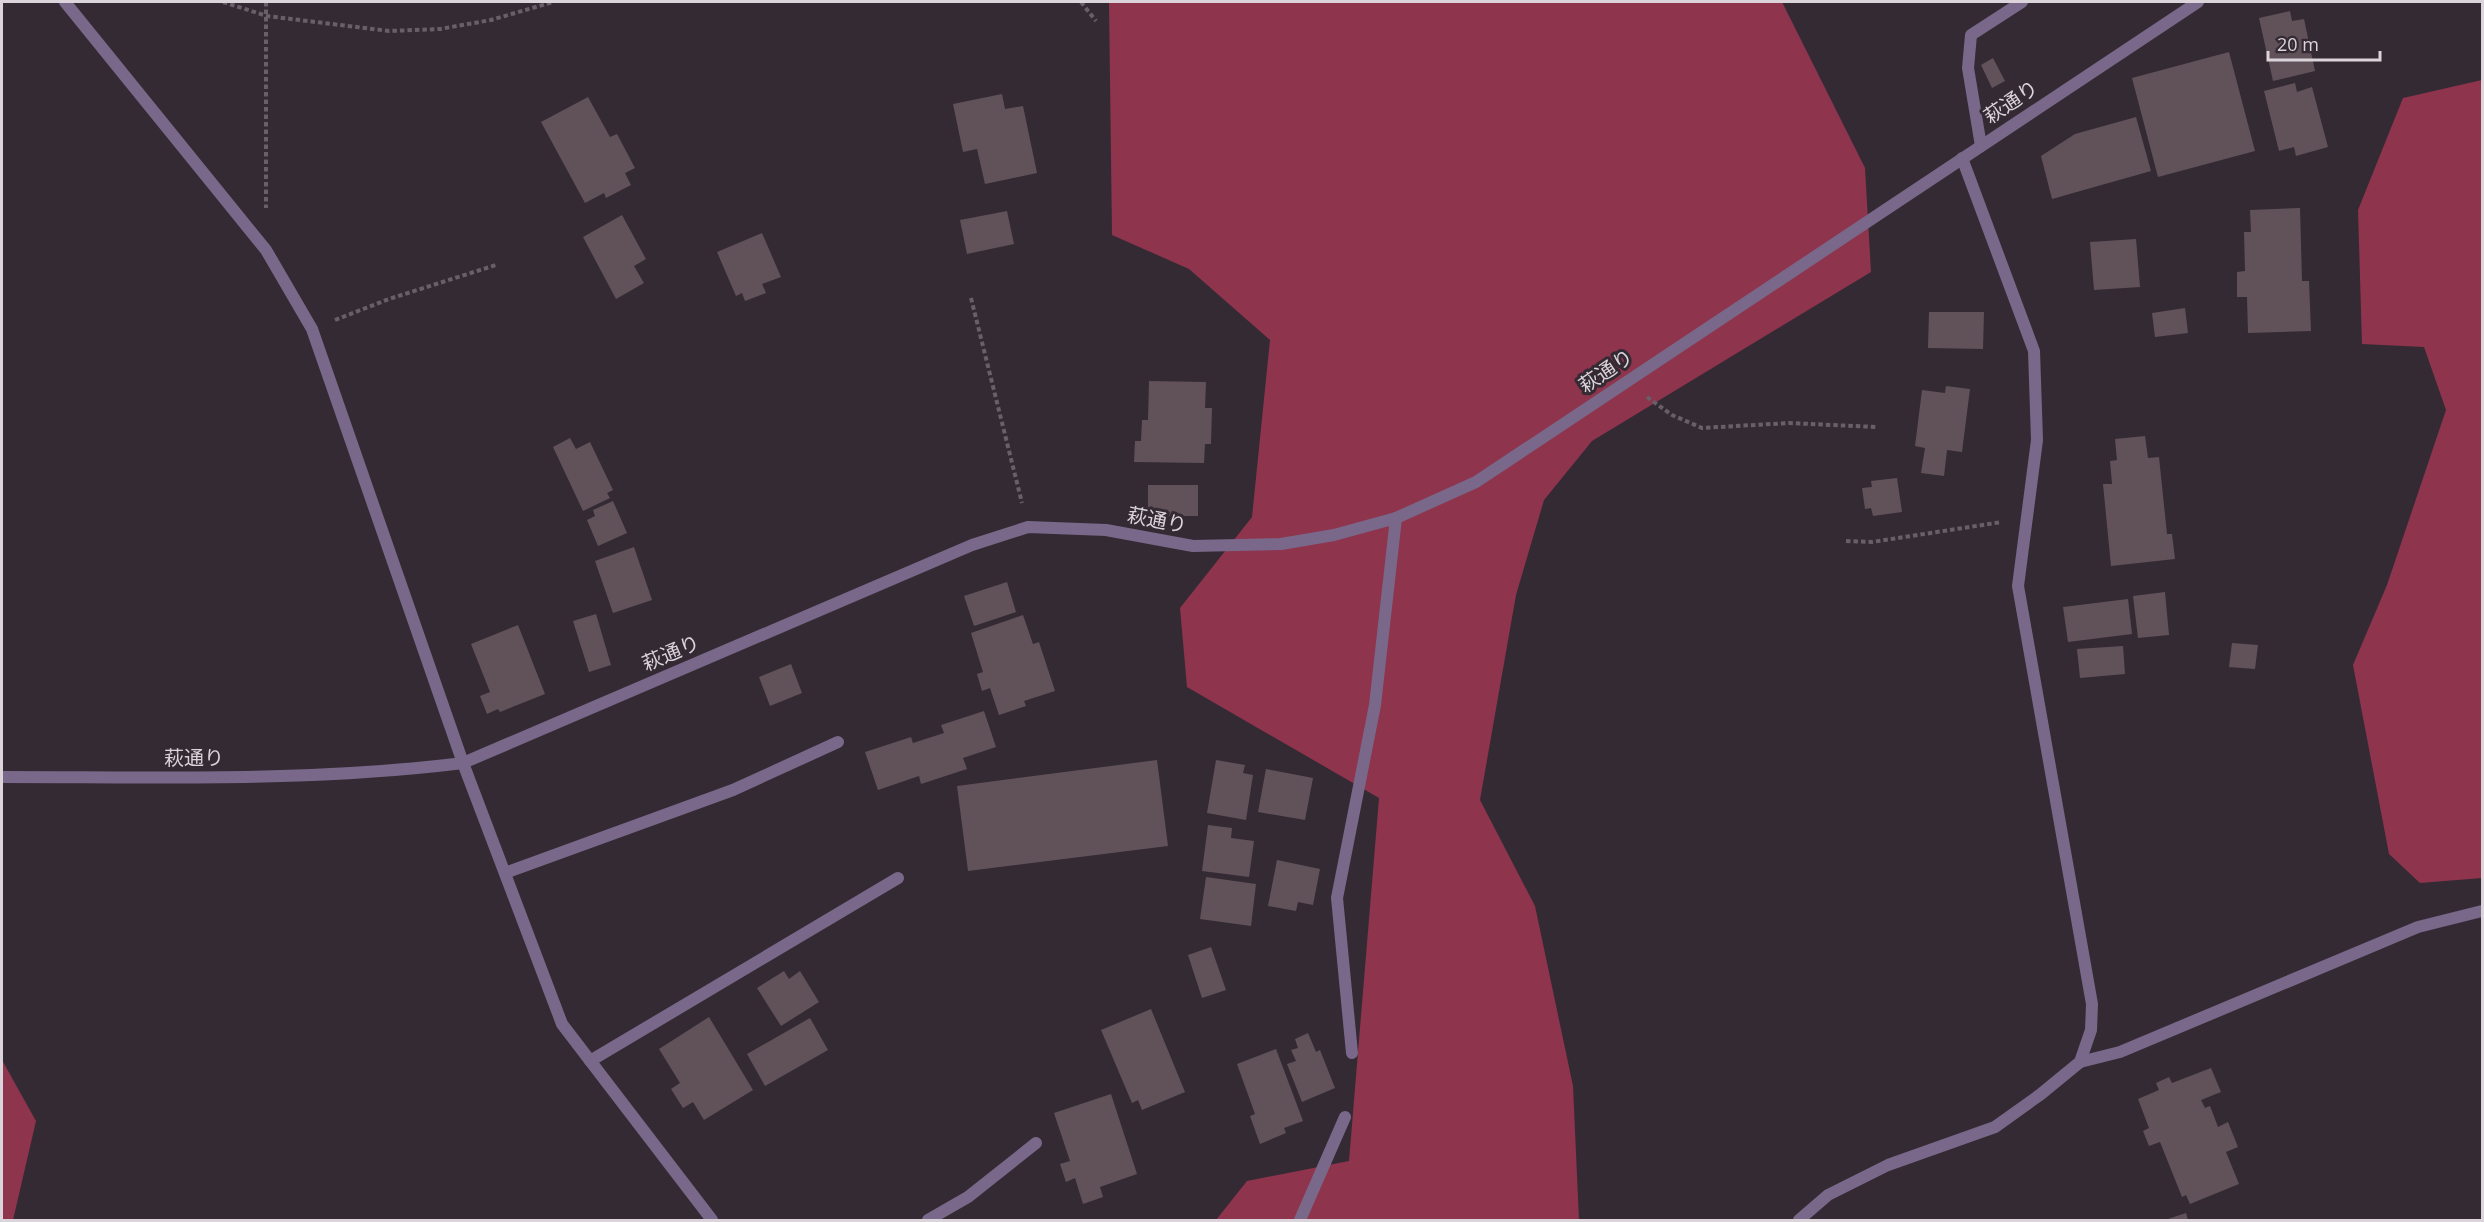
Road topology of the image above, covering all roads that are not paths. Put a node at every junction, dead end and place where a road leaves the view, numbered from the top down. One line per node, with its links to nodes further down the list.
1 (65, 2): 8 (street)
2 (2022, 2): 4 (street)
3 (2198, 2): 4 (street, 萩通り)
4 (1981, 146): 5 (street, 萩通り)
5 (1962, 158): 6 (street, 萩通り); 15 (street)
6 (1396, 518): 8 (street, 萩通り); 13 (street)
7 (838, 742): 10 (street)
8 (463, 763): 9 (street, 萩通り); 10 (street)
9 (2, 777)
10 (505, 873): 14 (street)
11 (898, 878): 14 (street)
12 (2482, 911): 15 (street)
13 (1352, 1053)
14 (590, 1061): 18 (street)
15 (2080, 1062): 21 (street)
16 (1345, 1117): 20 (street)
17 (1036, 1143): 19 (street)
18 (712, 1221)
19 (928, 1221)
20 (1300, 1221)
21 (1799, 1221)

